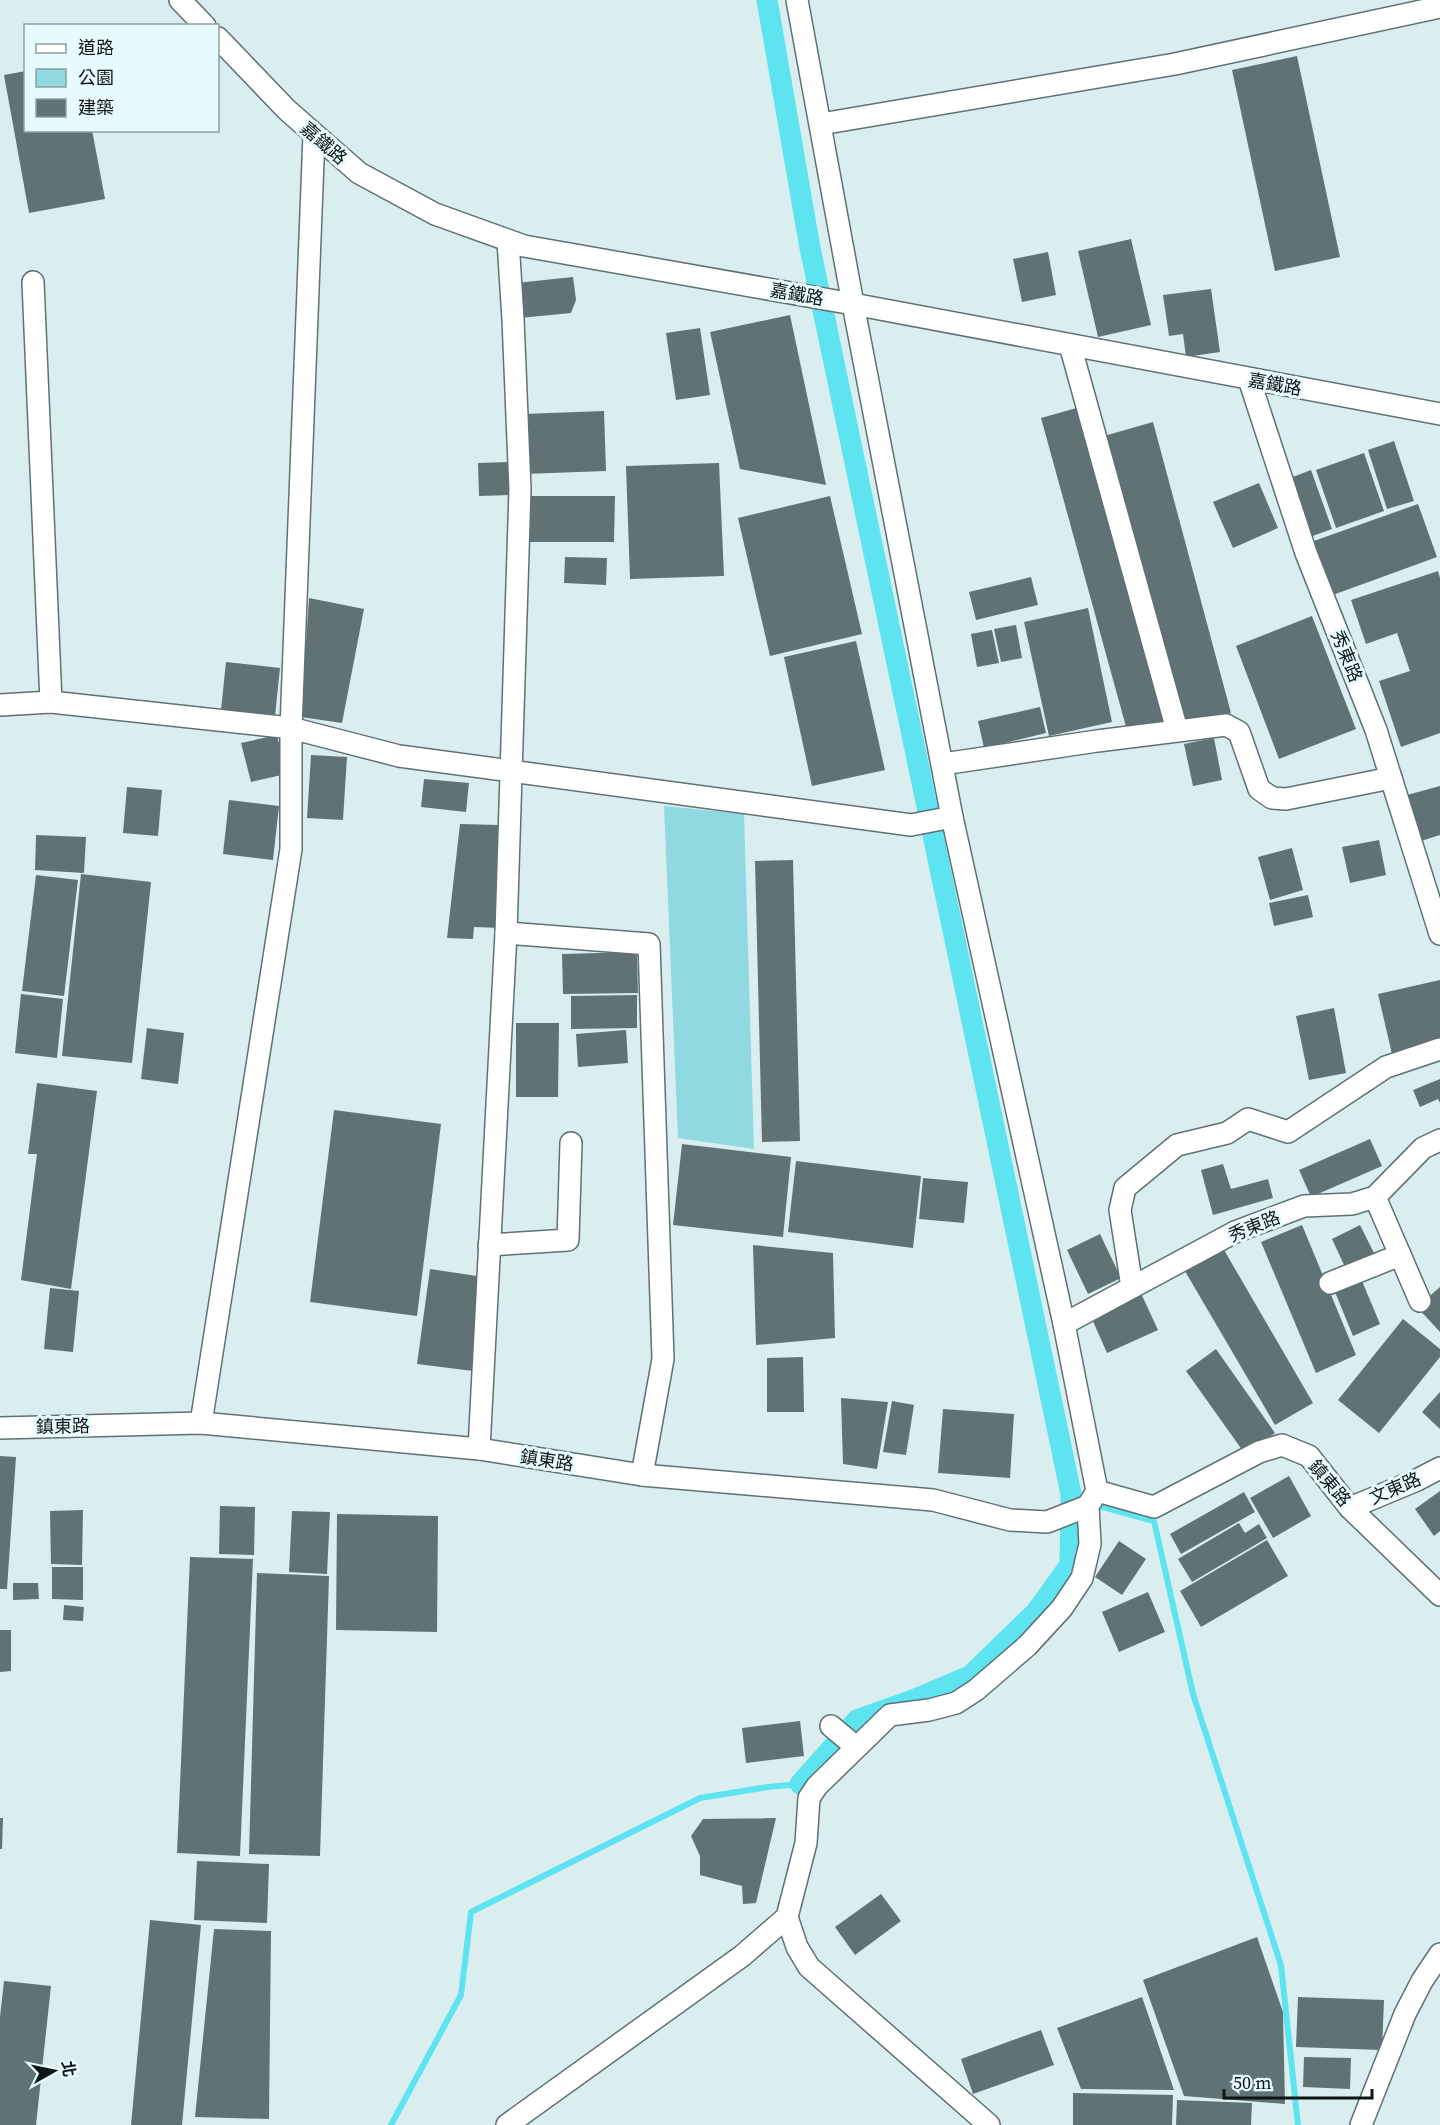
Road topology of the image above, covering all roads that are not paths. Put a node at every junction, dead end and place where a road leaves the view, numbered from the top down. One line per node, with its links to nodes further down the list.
1 (180, 0): 4 (street)
2 (797, 0): 6 (street)
3 (1440, 7): 6 (street)
4 (203, 24)
5 (219, 39): 7 (street, 嘉鐵路)
6 (821, 124): 10 (street)
7 (314, 135): 8 (street, 嘉鐵路); 16 (street)
8 (508, 241): 10 (street, 嘉鐵路); 19 (street)
9 (33, 282): 14 (street)
10 (847, 303): 11 (street, 嘉鐵路); 18 (street)
11 (1070, 345): 12 (street, 嘉鐵路); 17 (street)
12 (1250, 380): 13 (street, 嘉鐵路); 20 (street, 秀東路)
13 (1440, 414)
14 (51, 702): 15 (street); 16 (street)
15 (0, 705)
16 (291, 728): 19 (street); 34 (street)
17 (1177, 730): 18 (street); 20 (street)
18 (943, 764): 21 (street)
19 (512, 771): 21 (street); 22 (street)
20 (1391, 778): 23 (street, 秀東路)
21 (945, 819): 33 (street)
22 (506, 933): 28 (street); 38 (street)
23 (1440, 934)
24 (1440, 1049): 31 (street)
25 (1440, 1140): 27 (street)
26 (572, 1143): 28 (street)
27 (1375, 1197): 29 (street); 31 (street, 秀東路)
28 (489, 1245): 36 (street)
29 (1400, 1255): 30 (street); 32 (street)
30 (1330, 1283)
31 (1132, 1287): 33 (street, 秀東路)
32 (1420, 1301)
33 (1064, 1324): 39 (street)
34 (201, 1423): 35 (street, 鎮東路); 36 (street, 鎮東路)
35 (0, 1428)
36 (479, 1449): 38 (street, 鎮東路)
37 (1440, 1468): 40 (street, 文東路)
38 (642, 1475): 39 (street, 鎮東路)
39 (1092, 1498): 40 (street, 鎮東路); 43 (street)
40 (1350, 1508): 41 (street, 鎮東路)
41 (1440, 1595)
42 (831, 1726): 43 (street)
43 (856, 1747): 44 (street)
44 (787, 1917): 46 (street); 47 (street)
45 (1440, 1954): 48 (street)
46 (507, 2125)
47 (989, 2125)
48 (1361, 2125)

